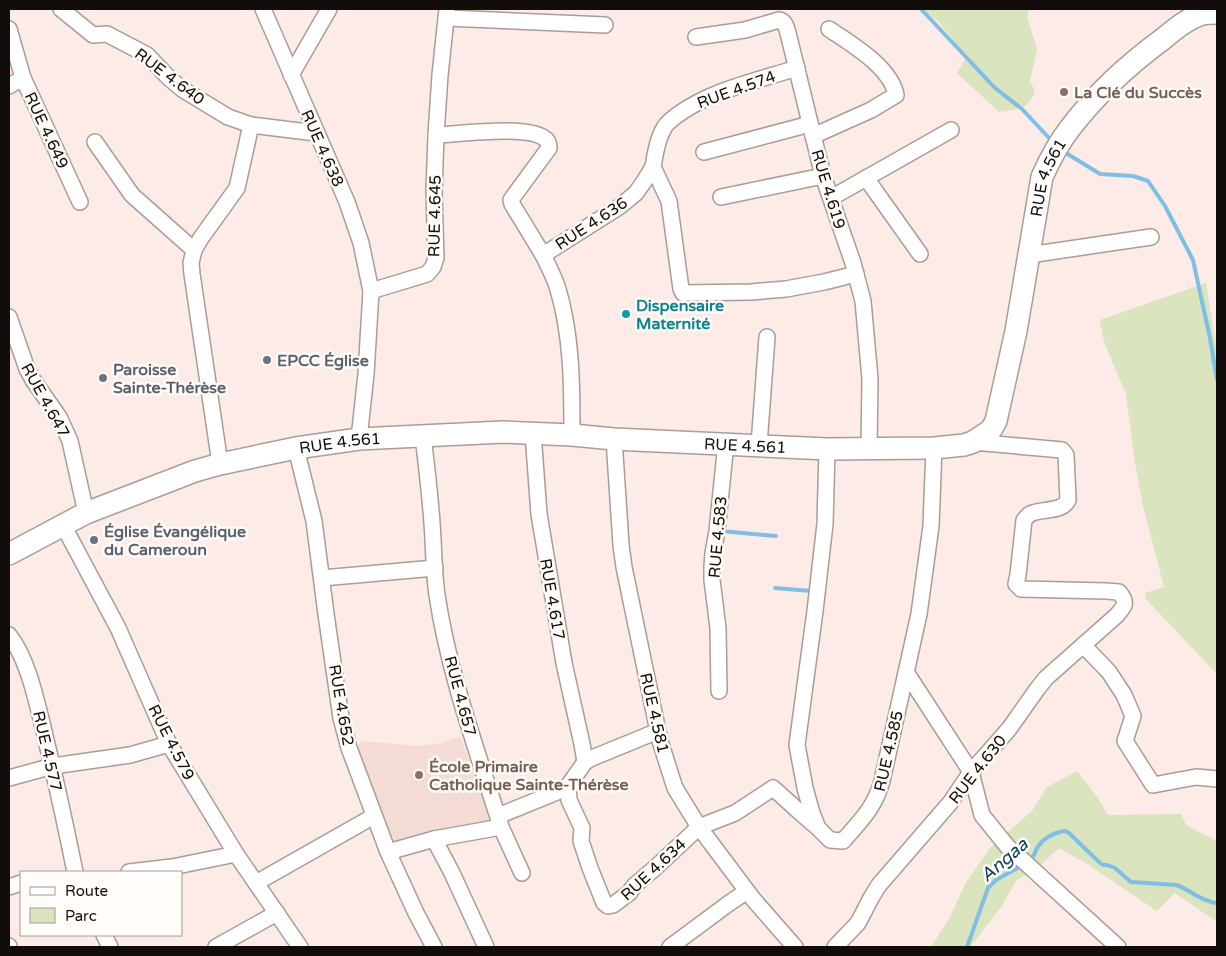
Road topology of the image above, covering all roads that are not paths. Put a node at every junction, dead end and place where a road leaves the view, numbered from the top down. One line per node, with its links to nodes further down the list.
1 (61, 9): 14 (street, RUE 4.640)
2 (263, 9): 11 (street, RUE 4.638)
3 (329, 9): 11 (street)
4 (1210, 12): 31 (main road, RUE 4.561)
5 (447, 13): 6 (street); 18 (street, RUE 4.645)
6 (605, 25)
7 (9, 29): 12 (street, RUE 4.649)
8 (829, 29): 15 (street)
9 (696, 37): 10 (street, RUE 4.619)
10 (797, 68): 15 (street, RUE 4.619); 21 (street, RUE 4.574)
11 (291, 75): 17 (street, RUE 4.638)
12 (23, 78): 13 (street); 26 (street, RUE 4.649)
13 (9, 86)
14 (251, 125): 17 (street, RUE 4.640); 28 (street)
15 (812, 130): 20 (street); 22 (street, RUE 4.619)
16 (951, 130): 23 (street)
17 (316, 133): 33 (street, RUE 4.638)
18 (436, 135): 29 (street); 33 (street, RUE 4.645)
19 (95, 142): 28 (street)
20 (704, 152)
21 (652, 167): 29 (street, RUE 4.636); 32 (street)
22 (823, 176): 24 (street); 25 (street, RUE 4.619)
23 (866, 178): 25 (street); 30 (street)
24 (721, 197)
25 (831, 198): 32 (street, RUE 4.619)
26 (80, 202)
27 (1151, 237): 31 (street)
28 (194, 250): 48 (street)
29 (543, 254): 37 (street, RUE 4.636)
30 (920, 254)
31 (1029, 255): 41 (main road, RUE 4.561)
32 (856, 274): 45 (street, RUE 4.619)
33 (371, 290): 39 (street)
34 (9, 317): 49 (street, RUE 4.647)
35 (767, 337): 43 (street)
36 (533, 433): 37 (main road, RUE 4.561); 38 (main road, RUE 4.561); 60 (street, RUE 4.617)
37 (572, 435): 40 (main road, RUE 4.561)
38 (423, 436): 39 (main road, RUE 4.561); 52 (street, RUE 4.657)
39 (359, 439): 44 (main road, RUE 4.561)
40 (614, 439): 42 (main road, RUE 4.561); 58 (street, RUE 4.581)
41 (973, 442): 46 (main road, RUE 4.561); 55 (street, RUE 4.630)
42 (726, 443): 43 (main road, RUE 4.561); 57 (street, RUE 4.583)
43 (759, 445): 47 (main road, RUE 4.561)
44 (296, 448): 48 (main road, RUE 4.561); 53 (street, RUE 4.652)
45 (870, 448): 46 (main road, RUE 4.561); 47 (main road, RUE 4.561)
46 (934, 448): 56 (street, RUE 4.585)
47 (827, 449): 69 (street)
48 (220, 464): 49 (main road, RUE 4.561)
49 (86, 513): 50 (main road, RUE 4.561)
50 (63, 525): 51 (main road, RUE 4.561); 59 (street, RUE 4.579)
51 (9, 554)
52 (435, 568): 53 (street); 67 (street, RUE 4.657)
53 (322, 578): 66 (street, RUE 4.652)
54 (9, 634): 61 (street, RUE 4.577)
55 (1084, 645): 62 (street, RUE 4.630); 64 (street)
56 (906, 672): 62 (street); 69 (street, RUE 4.585)
57 (719, 691)
58 (658, 731): 60 (street); 68 (street, RUE 4.581)
59 (170, 744): 61 (street); 72 (street, RUE 4.579)
60 (585, 762): 65 (street)
61 (53, 766): 63 (street); 73 (street, RUE 4.577)
62 (971, 772): 85 (street, RUE 4.630); 86 (street)
63 (9, 778)
64 (1217, 779)
65 (568, 786): 67 (street); 68 (street, RUE 4.634)
66 (374, 816): 71 (street, RUE 4.652); 76 (street)
67 (499, 821): 70 (street); 75 (street, RUE 4.657)
68 (700, 827): 69 (street, RUE 4.634); 77 (street, RUE 4.581)
69 (818, 828)
70 (434, 839): 71 (street); 82 (street)
71 (388, 852): 81 (street, RUE 4.652)
72 (236, 854): 74 (street); 76 (street, RUE 4.579)
73 (75, 871)
74 (138, 871)
75 (522, 874)
76 (256, 883): 78 (street, RUE 4.579)
77 (747, 891): 83 (street); 84 (street, RUE 4.581)
78 (277, 913): 79 (street); 80 (street, RUE 4.579)
79 (216, 947)
80 (300, 947)
81 (434, 947)
82 (486, 947)
83 (670, 947)
84 (795, 947)
85 (835, 947)
86 (1118, 947)

